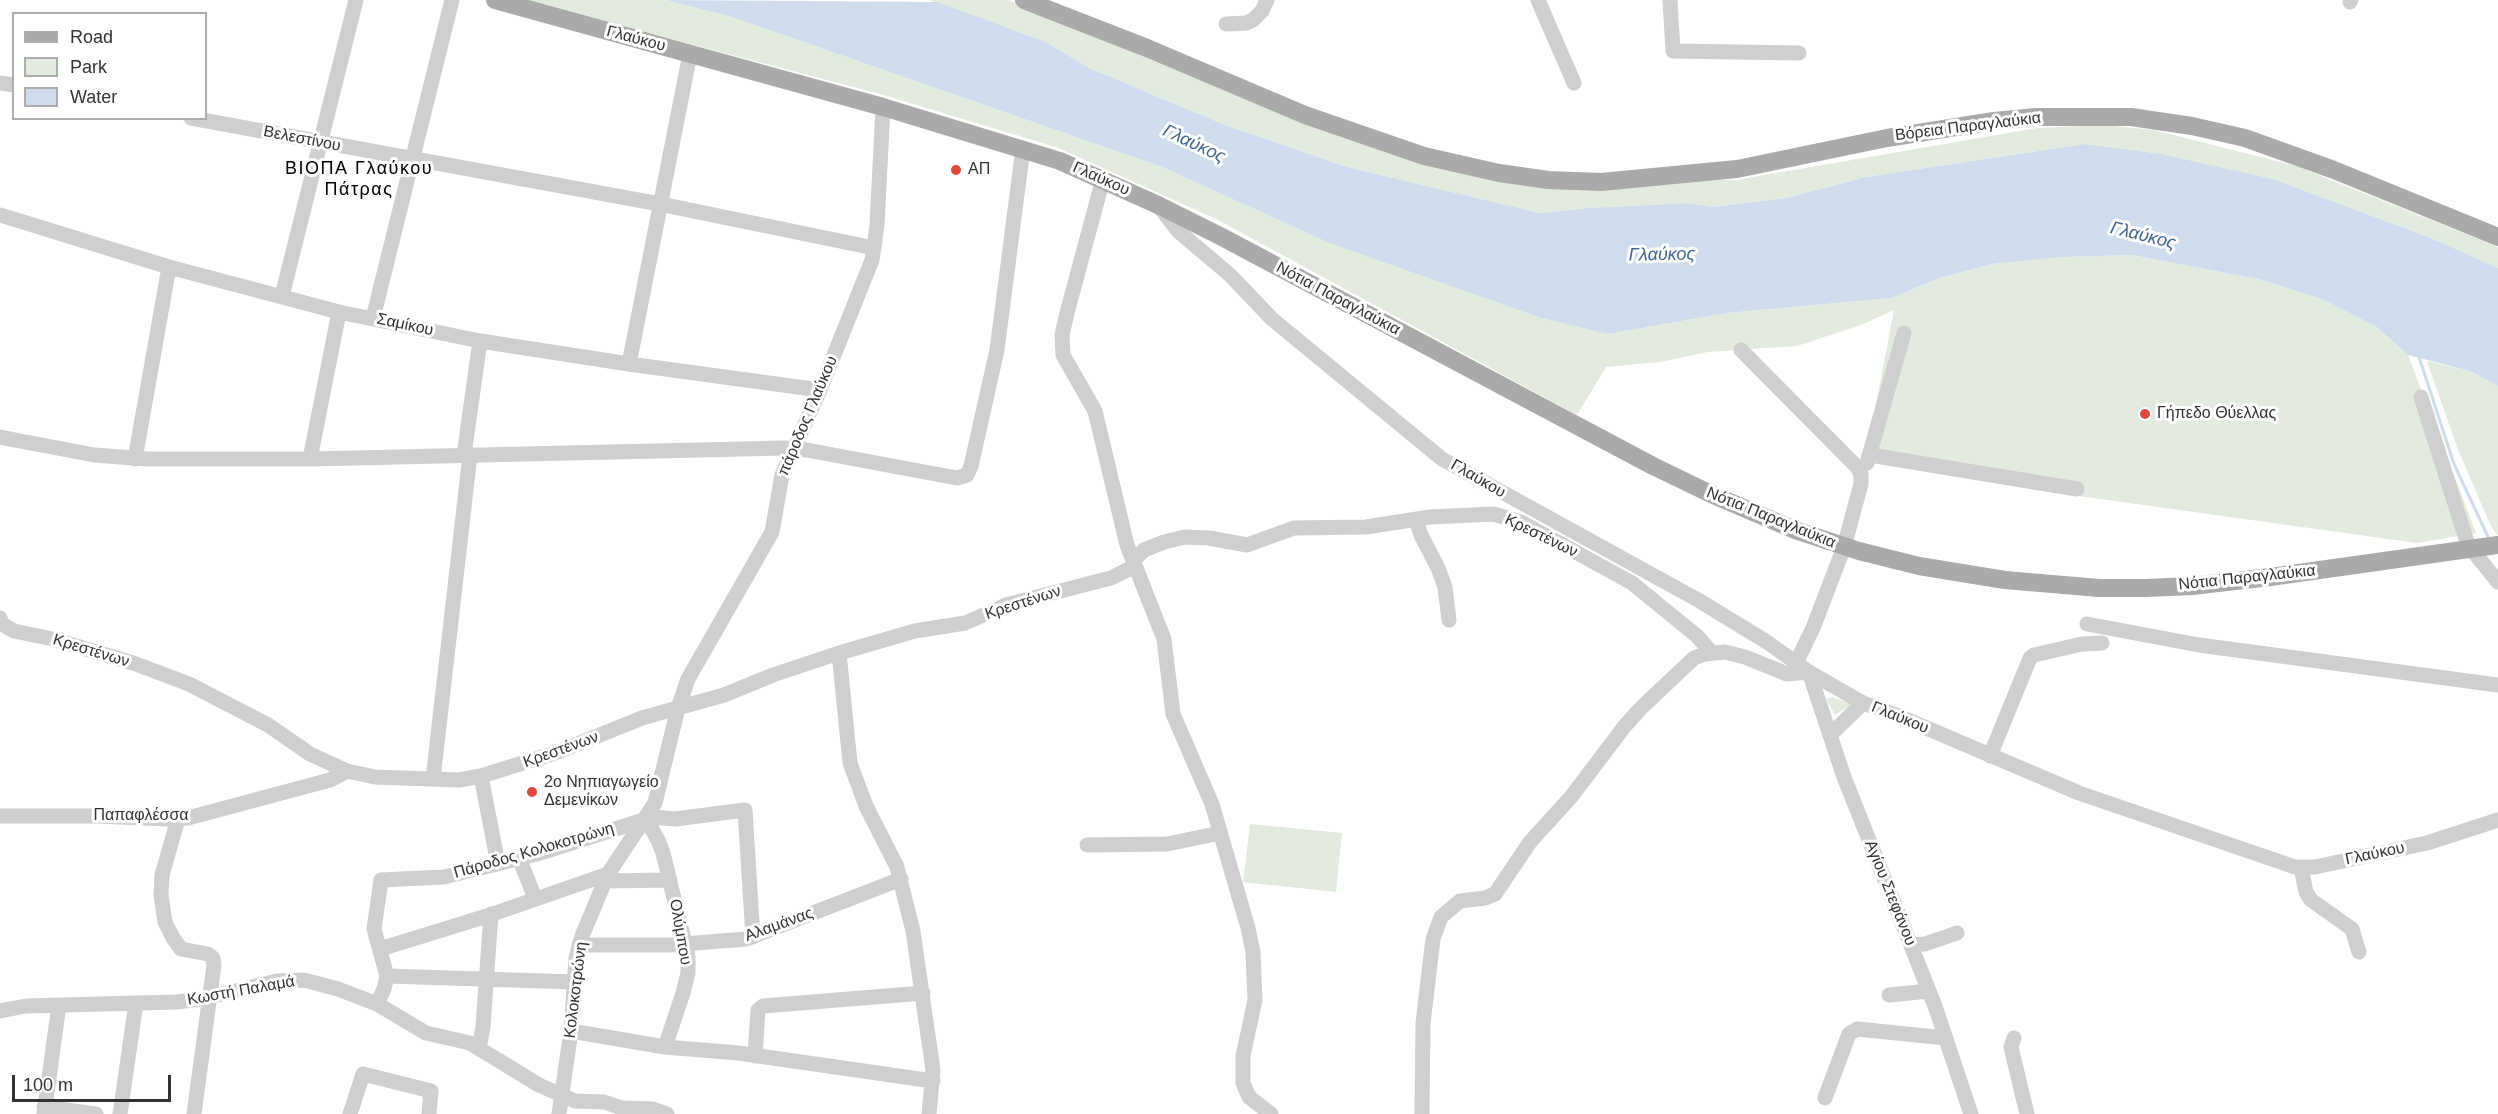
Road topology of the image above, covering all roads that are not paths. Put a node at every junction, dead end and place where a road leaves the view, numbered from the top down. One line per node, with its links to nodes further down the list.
1 (356, 0): 14 (street)
2 (452, 0): 16 (street)
3 (495, 0): 10 (main road, Γλαύκου)
4 (1024, 0): 21 (main road, Βόρεια Παραγλαύκια)
5 (1267, 0): 8 (street)
6 (1538, 0): 11 (street)
7 (1670, 0): 9 (street)
8 (1226, 24)
9 (1799, 53)
10 (690, 54): 12 (main road, Γλαύκου); 18 (street)
11 (1575, 83)
12 (883, 107): 15 (main road, Γλαύκου); 22 (street, πάροδος Γλαύκου)
13 (202, 120): 14 (street, Βελεστίνου)
14 (320, 142): 16 (street, Βελεστίνου); 24 (street)
15 (1023, 148): 17 (main road, Γλαύκου); 34 (street)
16 (412, 160): 18 (street, Βελεστίνου); 26 (street)
17 (1103, 179): 19 (main road, Γλαύκου); 44 (street)
18 (660, 204): 22 (street, Βελεστίνου); 30 (street)
19 (1158, 205): 42 (main road, Νότια Παραγλαύκια); 52 (street, Γλαύκου)
20 (0, 214): 23 (street, Σαμίκου)
21 (2498, 237)
22 (874, 248): 31 (street, πάροδος Γλαύκου)
23 (169, 267): 24 (street, Σαμίκου); 37 (street)
24 (282, 296): 25 (street, Σαμίκου)
25 (339, 312): 26 (street, Σαμίκου); 38 (street)
26 (373, 318): 28 (street, Σαμίκου)
27 (1904, 333): 36 (street)
28 (480, 341): 30 (street, Σαμίκου); 35 (street)
29 (1741, 350): 39 (street)
30 (629, 364): 31 (street, Σαμίκου)
31 (820, 390): 34 (street, πάροδος Γλαύκου)
32 (2421, 397): 43 (street)
33 (0, 437): 37 (street)
34 (795, 449): 35 (street); 55 (street, πάροδος Γλαύκου)
35 (467, 455): 38 (street); 60 (street)
36 (1870, 455): 39 (street); 40 (street)
37 (135, 459): 38 (street)
38 (310, 459)
39 (1861, 472): 42 (street)
40 (2077, 489)
41 (1416, 520): 44 (street, Κρεστένων); 47 (street); 51 (street, Κρεστένων)
42 (1844, 547): 43 (main road, Νότια Παραγλαύκια); 52 (street)
43 (2484, 547): 45 (street)
44 (1134, 563): 50 (street, Κρεστένων); 65 (street)
45 (2498, 582)
46 (0, 618): 58 (street, Κρεστένων)
47 (1449, 620)
48 (2087, 624): 53 (street)
49 (2102, 643): 57 (street)
50 (839, 653): 55 (street, Κρεστένων); 71 (street)
51 (1712, 653): 52 (street); 113 (street)
52 (1802, 667): 54 (street, Γλαύκου); 56 (street, Αγίου Στεφάνου)
53 (2498, 685)
54 (1863, 703): 56 (street); 57 (street, Γλαύκου)
55 (678, 708): 59 (street, Κρεστένων); 63 (street, Κολοκοτρώνη)
56 (1830, 735): 79 (street, Αγίου Στεφάνου)
57 (1990, 756): 69 (street, Γλαύκου)
58 (347, 771): 60 (street, Κρεστένων); 62 (street, Παπαφλέσσα)
59 (481, 776): 60 (street, Κρεστένων); 68 (street)
60 (433, 779)
61 (0, 816): 62 (street, Παπαφλέσσα)
62 (178, 819): 88 (street)
63 (646, 819): 67 (street, Πάροδος Κολοκοτρώνη); 70 (street, Κολοκοτρώνη); 72 (street, Ολύμπου); 76 (street, Πάροδος Κολοκοτρώνη)
64 (2498, 820): 69 (street, Γλαύκου)
65 (1220, 833): 66 (street); 112 (street)
66 (1087, 845)
67 (519, 858): 68 (street, Πάροδος Κολοκοτρώνη); 73 (street)
68 (498, 864): 80 (street, Πάροδος Κολοκοτρώνη)
69 (2301, 867): 81 (street)
70 (606, 877): 72 (street); 73 (street); 77 (street, Κολοκοτρώνη)
71 (901, 879): 76 (street, Αλαμάνας); 86 (street)
72 (670, 880): 78 (street, Ολύμπου)
73 (535, 898): 74 (street)
74 (492, 914): 80 (street); 83 (street)
75 (1957, 933): 79 (street)
76 (753, 937): 78 (street, Αλαμάνας)
77 (579, 945): 78 (street, Αλαμάνας); 84 (street, Κολοκοτρώνη)
78 (686, 945): 96 (street, Ολύμπου)
79 (1911, 945): 85 (street, Αγίου Στεφάνου)
80 (380, 949): 82 (street)
81 (2359, 952)
82 (387, 976): 83 (street); 90 (street)
83 (487, 979): 84 (street); 97 (street)
84 (575, 982): 93 (street, Κολοκοτρώνη)
85 (1929, 991): 87 (street); 94 (street, Αγίου Στεφάνου)
86 (922, 993): 98 (street); 99 (street)
87 (1889, 995)
88 (210, 996): 89 (street, Κωστή Παλαμά); 90 (street, Κωστή Παλαμά); 106 (street)
89 (136, 1003): 91 (street, Κωστή Παλαμά); 105 (street)
90 (377, 1004): 97 (street, Κωστή Παλαμά)
91 (59, 1005): 92 (street, Κωστή Παλαμά); 103 (street)
92 (0, 1011)
93 (571, 1031): 96 (street); 100 (street, Κολοκοτρώνη)
94 (1946, 1038): 101 (street); 114 (street, Αγίου Στεφάνου)
95 (2014, 1038): 115 (street)
96 (665, 1047): 98 (street)
97 (479, 1048): 100 (street, Κωστή Παλαμά)
98 (755, 1056): 99 (street)
99 (933, 1081): 111 (street)
100 (561, 1095): 102 (street, Κωστή Παλαμά); 109 (street, Κολοκοτρώνη)
101 (1825, 1098)
102 (592, 1108): 110 (street, Κωστή Παλαμά)
103 (44, 1111): 104 (street)
104 (96, 1114)
105 (120, 1114)
106 (194, 1114)
107 (350, 1114): 108 (street)
108 (429, 1114)
109 (559, 1114)
110 (667, 1114)
111 (929, 1114)
112 (1271, 1114)
113 (1422, 1114)
114 (1971, 1114)
115 (2026, 1114)

